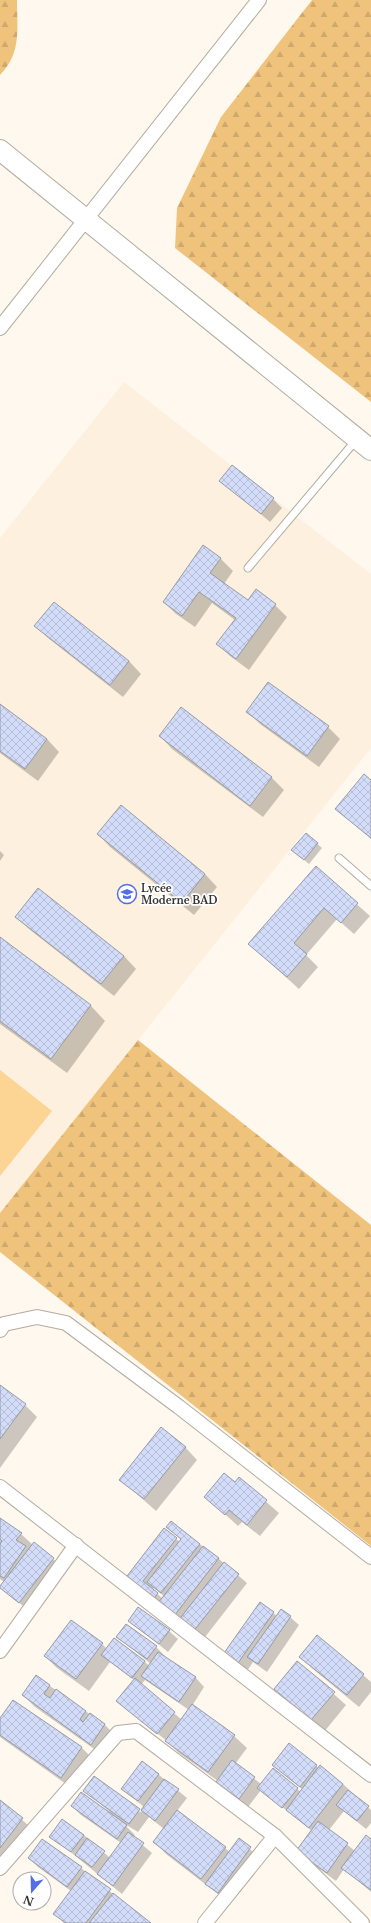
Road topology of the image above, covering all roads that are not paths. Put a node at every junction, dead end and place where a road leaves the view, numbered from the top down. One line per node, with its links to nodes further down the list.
1 (259, 0): 3 (street)
2 (0, 150): 3 (street)
3 (86, 219): 4 (street); 5 (street)
4 (0, 328)
5 (364, 444): 6 (lane)
6 (248, 568)
7 (339, 858): 8 (lane)
8 (371, 886)
9 (0, 1330): 12 (street)
10 (0, 1487): 11 (street)
11 (76, 1545): 13 (street); 14 (street)
12 (371, 1557)
13 (0, 1651)
14 (371, 1775)
15 (275, 1836): 16 (street); 17 (street); 18 (street)
16 (0, 1868)
17 (206, 1923)
18 (362, 1923)

